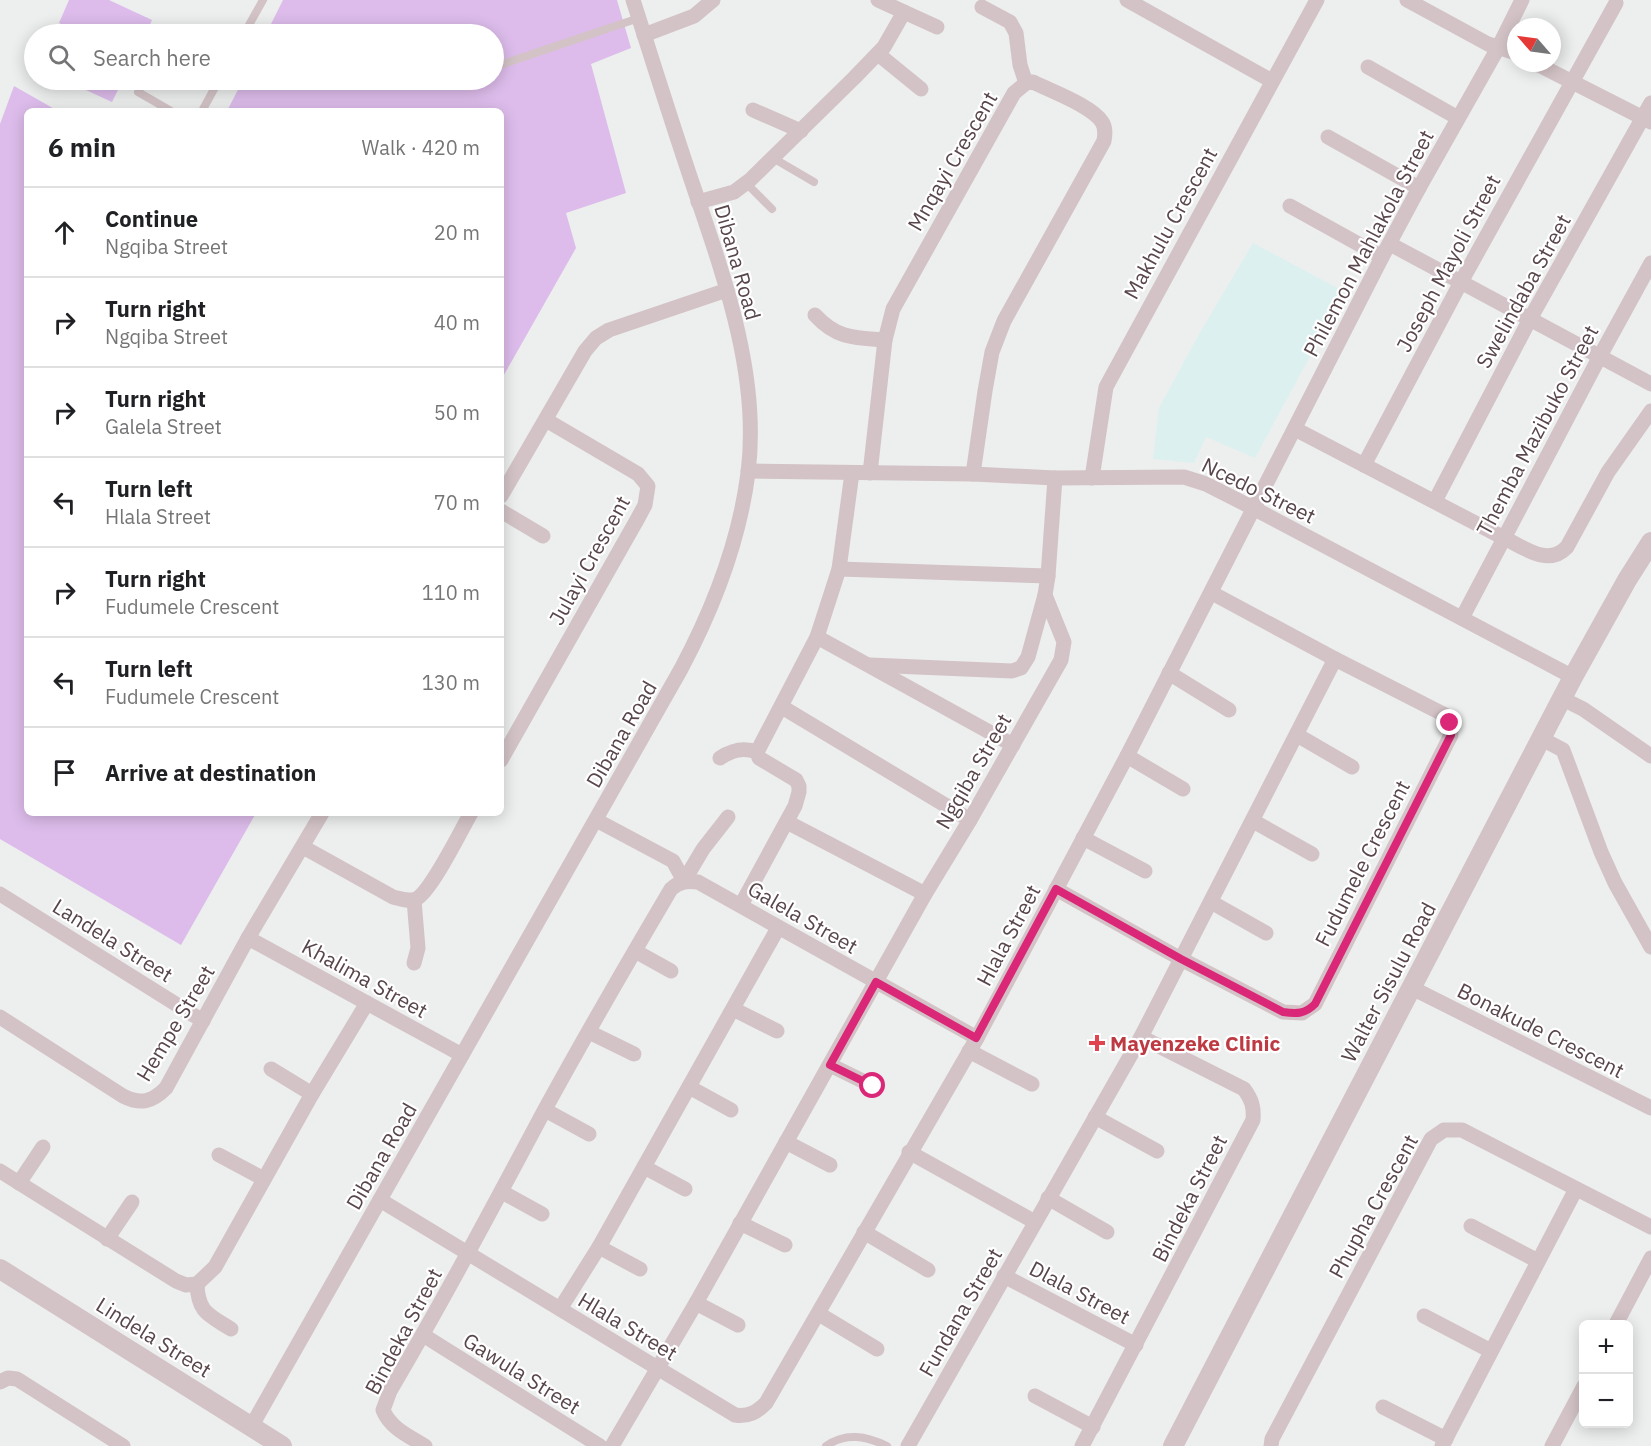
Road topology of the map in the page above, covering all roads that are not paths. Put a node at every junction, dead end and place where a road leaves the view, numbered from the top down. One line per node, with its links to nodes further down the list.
1 (263, 0): 13 (lane)
2 (633, 0): 12 (street, Dibana Road)
3 (713, 0): 15 (street)
4 (878, 0): 11 (street)
5 (1127, 0): 22 (street)
6 (1317, 0): 22 (street, Makhulu Crescent)
7 (1407, 0): 16 (street)
8 (1522, 0): 16 (street, Philemon Mahlakola Street)
9 (1616, 3): 23 (street, Joseph Mayoli Street)
10 (982, 8): 24 (street)
11 (904, 12): 14 (street); 18 (street)
12 (639, 18): 15 (street, Dibana Road); 19 (lane)
13 (250, 24)
14 (938, 27)
15 (644, 35): 40 (street, Dibana Road)
16 (1498, 48): 17 (street); 32 (street, Philemon Mahlakola Street)
17 (1507, 50)
18 (878, 54): 25 (street); 34 (street)
19 (504, 64)
20 (1368, 67): 32 (street)
21 (1554, 72): 23 (street)
22 (1272, 81): 61 (street, Makhulu Crescent)
23 (1572, 81): 33 (street); 45 (street, Joseph Mayoli Street)
24 (1026, 83): 49 (street, Mnqayi Crescent); 59 (street, Mnqayi Crescent)
25 (921, 89)
26 (139, 90): 29 (lane)
27 (214, 90): 30 (lane)
28 (1651, 103): 33 (street, Swelindaba Street)
29 (166, 108)
30 (204, 108)
31 (753, 110): 34 (street)
32 (1458, 118): 39 (street, Philemon Mahlakola Street)
33 (1647, 120): 48 (street, Swelindaba Street)
34 (801, 131): 36 (street)
35 (1329, 138): 39 (street)
36 (773, 158): 37 (lane); 38 (street)
37 (814, 182)
38 (746, 183): 40 (street); 42 (lane)
39 (1419, 188): 43 (street, Philemon Mahlakola Street)
40 (699, 202): 46 (street, Dibana Road)
41 (1290, 206): 43 (street)
42 (772, 209)
43 (1386, 251): 45 (street); 54 (street, Philemon Mahlakola Street)
44 (1651, 263): 50 (street, Themba Mazibuko Street)
45 (1461, 282): 48 (street); 55 (street, Joseph Mayoli Street)
46 (727, 290): 53 (street); 56 (street, Dibana Road)
47 (815, 315): 49 (street)
48 (1530, 319): 50 (street); 63 (street, Swelindaba Street)
49 (885, 340): 58 (street, Mnqayi Crescent)
50 (1599, 356): 51 (street); 67 (street, Themba Mazibuko Street)
51 (1651, 384)
52 (1651, 411): 67 (street)
53 (546, 420): 62 (street); 86 (street, Julayi Crescent)
54 (1295, 429): 55 (street); 64 (street, Philemon Mahlakola Street)
55 (1364, 465): 63 (street)
56 (748, 471): 57 (street, Ncedo Street); 95 (street, Dibana Road)
57 (852, 473): 58 (street, Ncedo Street); 69 (street)
58 (870, 473): 59 (street, Ncedo Street)
59 (973, 474): 60 (street, Ncedo Street)
60 (1055, 478): 61 (street, Ncedo Street); 70 (street)
61 (1092, 478): 64 (street, Ncedo Street)
62 (504, 491)
63 (1435, 501): 67 (street)
64 (1253, 508): 71 (street, Hlala Street); 73 (street, Ncedo Street)
65 (504, 513): 66 (street)
66 (543, 536)
67 (1504, 538): 73 (street, Themba Mazibuko Street)
68 (1651, 542): 78 (street, Walter Sisulu Road)
69 (839, 569): 70 (street); 74 (street)
70 (1048, 576): 72 (street)
71 (1212, 593): 75 (street, Fudumele Crescent); 77 (street, Hlala Street)
72 (1045, 595): 76 (street); 84 (street, Ngqiba Street)
73 (1462, 618): 78 (street, Ncedo Street)
74 (817, 637): 76 (street); 80 (street)
75 (1335, 659): 82 (street, Fundana Street); 115 (street, Fudumele Crescent)
76 (870, 665): 84 (street)
77 (1169, 673): 81 (street); 87 (street, Hlala Street)
78 (1574, 677): 79 (street, Walter Sisulu Road)
79 (1563, 699): 83 (street, Walter Sisulu Road); 88 (street)
80 (782, 707): 85 (street); 96 (street)
81 (1229, 710)
82 (1297, 735): 90 (street); 97 (street, Fundana Street)
83 (1542, 739): 113 (street); 119 (street, Walter Sisulu Road)
84 (1013, 745): 96 (street, Ngqiba Street)
85 (757, 752): 89 (street); 98 (street)
86 (504, 755)
87 (1127, 756): 91 (street); 99 (street, Hlala Street)
88 (1651, 756)
89 (720, 758)
90 (1352, 767)
91 (1183, 789)
92 (320, 816): 100 (street, Hempe Street)
93 (469, 816): 107 (street)
94 (728, 817): 103 (street)
95 (596, 820): 103 (street); 129 (street, Dibana Road)
96 (970, 820): 106 (street, Ngqiba Street)
97 (1253, 821): 101 (street); 108 (street, Fundana Street)
98 (787, 822): 106 (street); 109 (street)
99 (1083, 838): 102 (street); 104 (street, Hlala Street)
100 (303, 847): 107 (street); 112 (street, Hempe Street)
101 (1312, 854)
102 (1145, 871)
103 (684, 881): 109 (street, Galela Street); 114 (street)
104 (1056, 889): 115 (street, Fudumele Crescent); 127 (street, Hlala Street)
105 (0, 894): 123 (street, Landela Street)
106 (925, 894): 118 (street, Ngqiba Street)
107 (414, 900): 116 (street)
108 (1211, 902): 111 (street); 115 (street, Fundana Street)
109 (741, 905): 110 (street, Galela Street)
110 (778, 928): 118 (street, Galela Street); 121 (street)
111 (1266, 933)
112 (248, 938): 120 (street, Khalima Street); 123 (street, Hempe Street)
113 (1651, 947)
114 (635, 951): 117 (street); 125 (street)
115 (1181, 959): 126 (street, Fundana Street)
116 (414, 963)
117 (671, 971)
118 (876, 982): 127 (street, Galela Street); 130 (street, Ngqiba Street)
119 (1412, 988): 136 (street, Bonakude Crescent); 203 (street, Walter Sisulu Road)
120 (367, 1003): 129 (street, Khalima Street); 135 (street)
121 (733, 1009): 124 (street); 134 (street)
122 (0, 1018): 123 (street, Hempe Street)
123 (203, 1021)
124 (777, 1031)
125 (588, 1032): 128 (street); 137 (street)
126 (1141, 1037): 139 (street, Fundana Street); 183 (street, Bindeka Street)
127 (973, 1045): 132 (street); 144 (street, Hlala Street)
128 (634, 1054)
129 (462, 1055): 155 (street, Dibana Road)
130 (830, 1065): 133 (street); 141 (street, Ngqiba Street)
131 (271, 1069): 135 (street)
132 (1032, 1084)
133 (873, 1086)
134 (689, 1087): 138 (street); 147 (street)
135 (312, 1094): 149 (street)
136 (1651, 1108)
137 (545, 1110): 140 (street); 153 (street)
138 (731, 1110)
139 (1095, 1117): 143 (street); 154 (street, Fundana Street)
140 (589, 1134)
141 (786, 1142): 146 (street); 159 (street, Ngqiba Street)
142 (43, 1147): 150 (street)
143 (1156, 1151)
144 (909, 1152): 158 (street); 162 (street, Hlala Street)
145 (219, 1155): 149 (street)
146 (830, 1165)
147 (644, 1167): 151 (street); 166 (street)
148 (0, 1171): 150 (street)
149 (264, 1179): 174 (street)
150 (19, 1183): 164 (street)
151 (686, 1189)
152 (1576, 1189): 161 (street, Phupha Crescent); 169 (street); 204 (street, Phupha Crescent)
153 (502, 1192): 157 (street); 167 (street)
154 (1048, 1198): 158 (street, Fundana Street); 163 (street)
155 (380, 1200): 167 (street, Hlala Street); 191 (street, Dibana Road)
156 (132, 1202): 164 (street)
157 (542, 1214)
158 (1035, 1222): 173 (street, Fundana Street)
159 (740, 1223): 165 (street); 175 (street, Ngqiba Street)
160 (1471, 1226): 169 (street)
161 (1651, 1227)
162 (864, 1232): 172 (street); 177 (street, Hlala Street)
163 (1107, 1232)
164 (107, 1239): 174 (street)
165 (785, 1245)
166 (599, 1247): 171 (street); 176 (street)
167 (469, 1253): 176 (street, Hlala Street); 182 (street, Bindeka Street)
168 (1651, 1258): 179 (street)
169 (1538, 1261): 185 (street)
170 (0, 1269): 191 (street, Lindela Street)
171 (640, 1269)
172 (928, 1270)
173 (1004, 1276): 183 (street, Dlala Street); 201 (street, Fundana Street)
174 (197, 1284): 181 (street)
175 (696, 1302): 180 (street); 186 (street, Ngqiba Street)
176 (560, 1309): 186 (street, Hlala Street)
177 (819, 1314): 184 (street); 186 (street, Hlala Street)
178 (1424, 1316): 185 (street)
179 (1618, 1320)
180 (738, 1325)
181 (231, 1329)
182 (423, 1335): 196 (street, Bindeka Street); 197 (street, Gawula Street)
183 (1136, 1345): 192 (street, Bindeka Street)
184 (877, 1349)
185 (1491, 1351): 193 (street)
186 (658, 1369): 198 (street, Ngqiba Street)
187 (0, 1382): 194 (street)
188 (1579, 1395): 205 (street)
189 (1035, 1396): 192 (street)
190 (1383, 1407): 193 (street)
191 (251, 1427): 195 (street, Lindela Street)
192 (1093, 1427): 202 (street, Bindeka Street)
193 (1444, 1442)
194 (123, 1446)
195 (282, 1446)
196 (426, 1446)
197 (600, 1446)
198 (612, 1446)
199 (826, 1446): 200 (lane)
200 (887, 1446)
201 (908, 1446)
202 (1082, 1446)
203 (1173, 1446)
204 (1270, 1446)
205 (1552, 1446)

